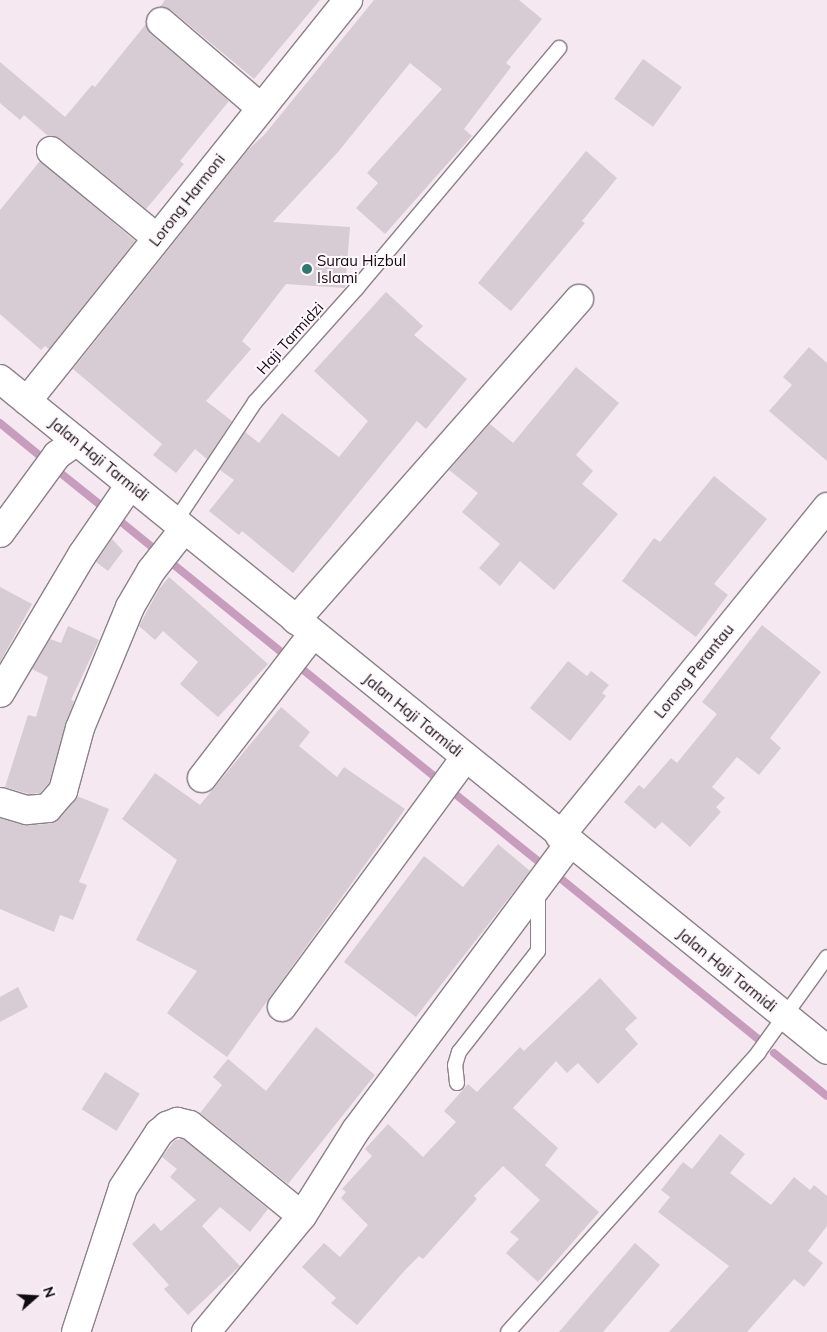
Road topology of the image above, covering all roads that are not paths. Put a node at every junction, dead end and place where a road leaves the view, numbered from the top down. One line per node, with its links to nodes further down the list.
1 (348, 0): 4 (street, Lorong Harmoni)
2 (161, 22): 4 (street)
3 (559, 48): 13 (lane, Haji Tarmidzi)
4 (261, 108): 6 (street, Lorong Harmoni)
5 (51, 151): 6 (street)
6 (157, 238): 9 (street, Lorong Harmoni)
7 (579, 299): 15 (street)
8 (0, 379): 9 (street, Jalan Haji Tarmidi)
9 (27, 401): 10 (street, Jalan Haji Tarmidi)
10 (77, 441): 11 (street, Jalan Haji Tarmidi); 14 (street)
11 (130, 485): 13 (street, Jalan Haji Tarmidi); 16 (street)
12 (827, 507): 20 (street, Lorong Perantau)
13 (178, 532): 15 (street, Jalan Haji Tarmidi); 19 (street)
14 (0, 533)
15 (303, 635): 17 (street, Jalan Haji Tarmidi); 18 (street)
16 (0, 693)
17 (465, 758): 20 (street, Jalan Haji Tarmidi); 23 (street)
18 (202, 778)
19 (0, 802)
20 (564, 845): 21 (street, Lorong Perantau); 24 (street, Jalan Haji Tarmidi)
21 (538, 886): 26 (lane); 27 (street, Lorong Perantau)
22 (827, 957): 24 (lane)
23 (282, 1007)
24 (785, 1017): 25 (street, Jalan Haji Tarmidi); 30 (lane)
25 (827, 1050)
26 (457, 1083)
27 (302, 1216): 28 (street); 29 (street, Lorong Perantau)
28 (76, 1332)
29 (206, 1332)
30 (508, 1332)

